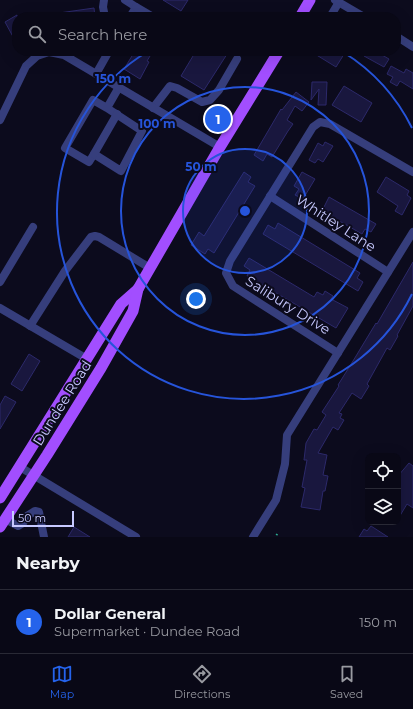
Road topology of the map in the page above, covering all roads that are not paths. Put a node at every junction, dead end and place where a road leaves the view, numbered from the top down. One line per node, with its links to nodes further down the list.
1 (104, 0): 6 (street)
2 (125, 0): 5 (street)
3 (310, 0): 9 (main road)
4 (341, 2): 10 (street); 11 (street)
5 (136, 7): 7 (street); 8 (street)
6 (104, 12)
7 (133, 12)
8 (144, 12)
9 (303, 12)
10 (334, 12)
11 (356, 12)
12 (401, 39): 13 (street)
13 (413, 47)
14 (36, 56): 24 (street)
15 (66, 56): 19 (street)
16 (106, 56): 19 (street)
17 (276, 56): 25 (main road, Dundee Road)
18 (237, 59): 22 (street)
19 (96, 74): 20 (street)
20 (118, 87): 21 (street); 22 (street)
21 (107, 108): 23 (street); 26 (street)
22 (153, 108): 25 (street)
23 (117, 114): 26 (street); 26 (street)
24 (0, 120)
25 (220, 147): 31 (main road, Dundee Road)
26 (94, 154)
27 (413, 172): 28 (street, Salibury Drive)
28 (270, 196): 32 (street, Whitley Lane); 37 (street, Salibury Drive)
29 (33, 227): 33 (street)
30 (413, 232): 32 (street, Salibury Drive)
31 (150, 268): 34 (main road, Dundee Road); 36 (street)
32 (388, 272): 37 (street, Salibury Drive)
33 (0, 282)
34 (138, 289): 38 (main road, Dundee Road); 40 (main road, Dundee Road)
35 (0, 308): 36 (street)
36 (30, 326): 38 (street)
37 (338, 353): 45 (street, Salibury Drive)
38 (87, 359): 39 (main road, Dundee Road)
39 (20, 467): 40 (street); 41 (main road, Dundee Road)
40 (34, 475): 42 (main road, Dundee Road); 44 (street)
41 (0, 498)
42 (3, 523): 43 (street)
43 (44, 537)
44 (136, 537)
45 (253, 537)

